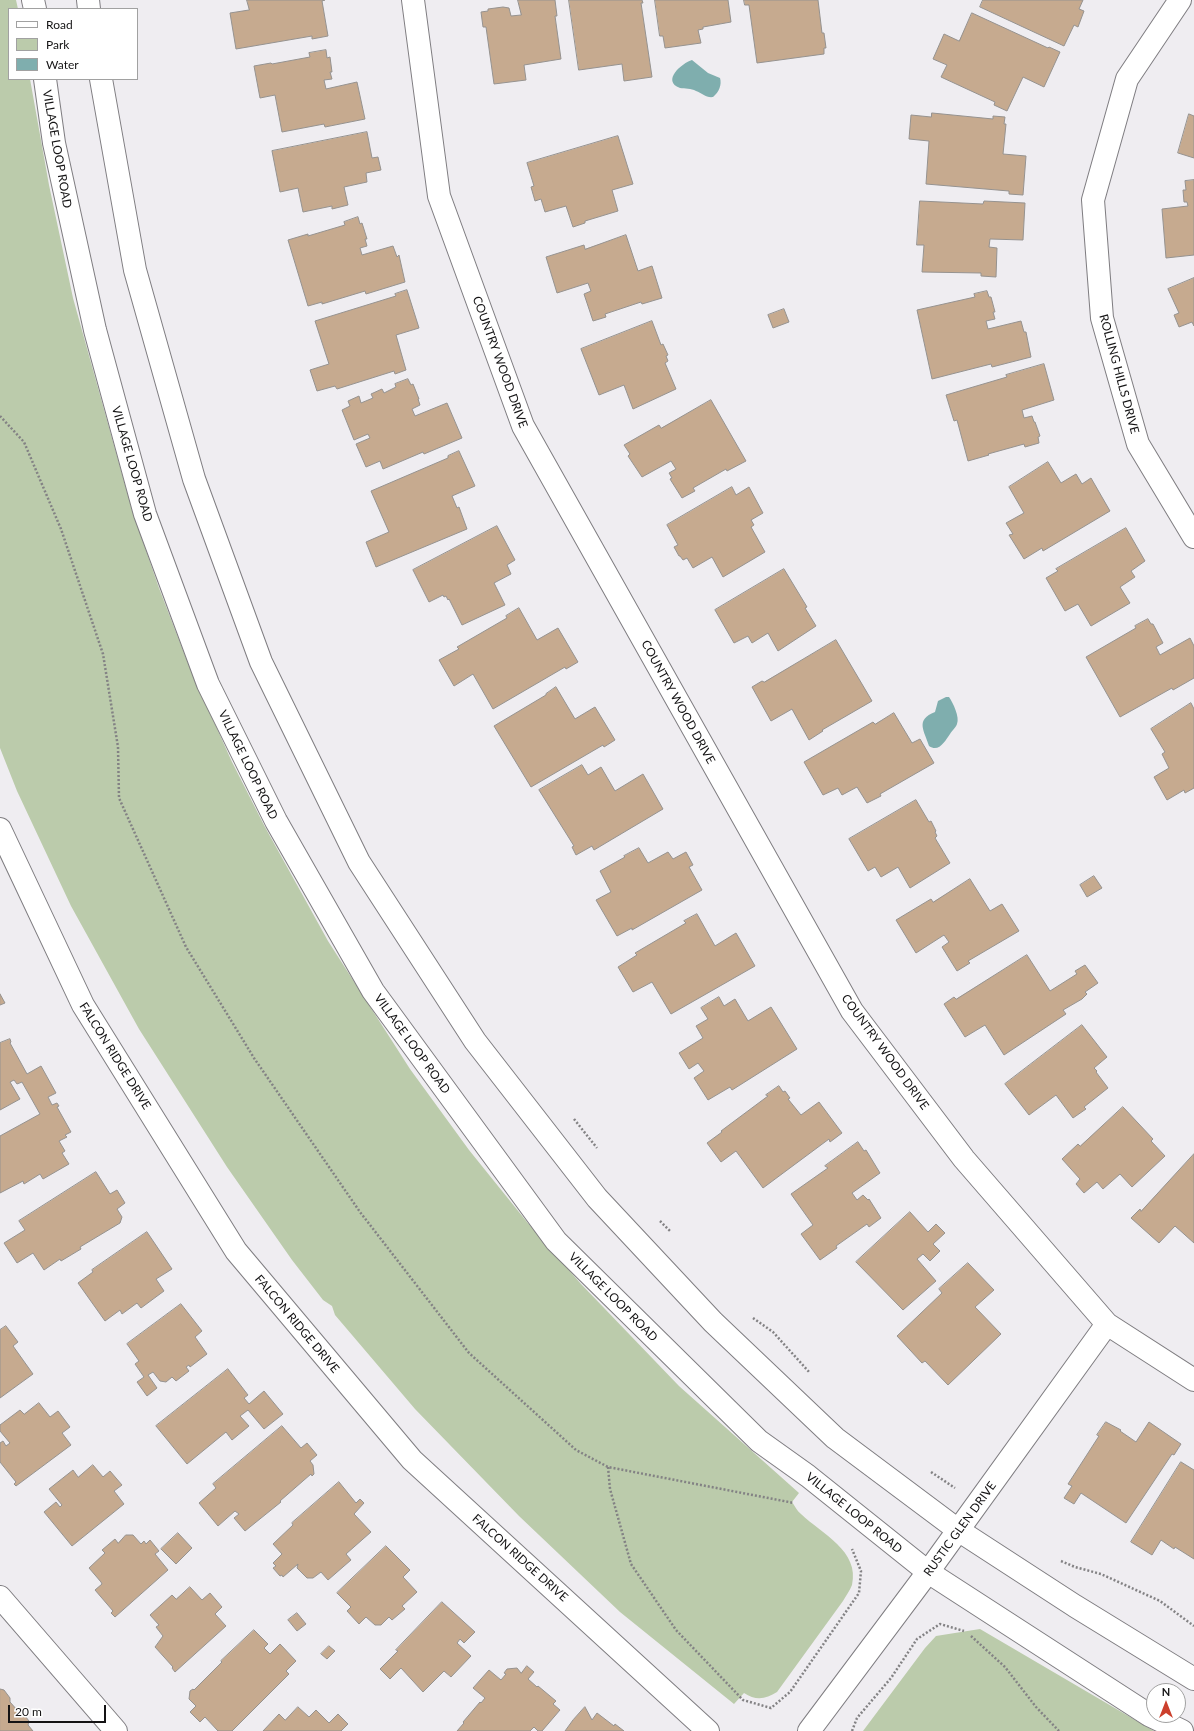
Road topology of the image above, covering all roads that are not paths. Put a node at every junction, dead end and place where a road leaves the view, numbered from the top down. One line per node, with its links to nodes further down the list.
1 (413, 0): 7 (main road, COUNTRY WOOD DRIVE)
2 (1180, 0): 5 (main road, ROLLING HILLS DRIVE)
3 (45, 80): 10 (main road, VILLAGE LOOP ROAD)
4 (101, 80): 9 (main road)
5 (1194, 537)
6 (0, 828): 14 (main road, FALCON RIDGE DRIVE)
7 (1107, 1324): 8 (main road, COUNTRY WOOD DRIVE); 9 (main road, RUSTIC GLEN DRIVE)
8 (1194, 1380)
9 (958, 1530): 10 (main road, RUSTIC GLEN DRIVE); 12 (main road)
10 (928, 1572): 15 (main road, RUSTIC GLEN DRIVE); 16 (main road, VILLAGE LOOP ROAD)
11 (0, 1598): 13 (main road)
12 (1194, 1679)
13 (116, 1731)
14 (708, 1731)
15 (809, 1731)
16 (1182, 1731)

